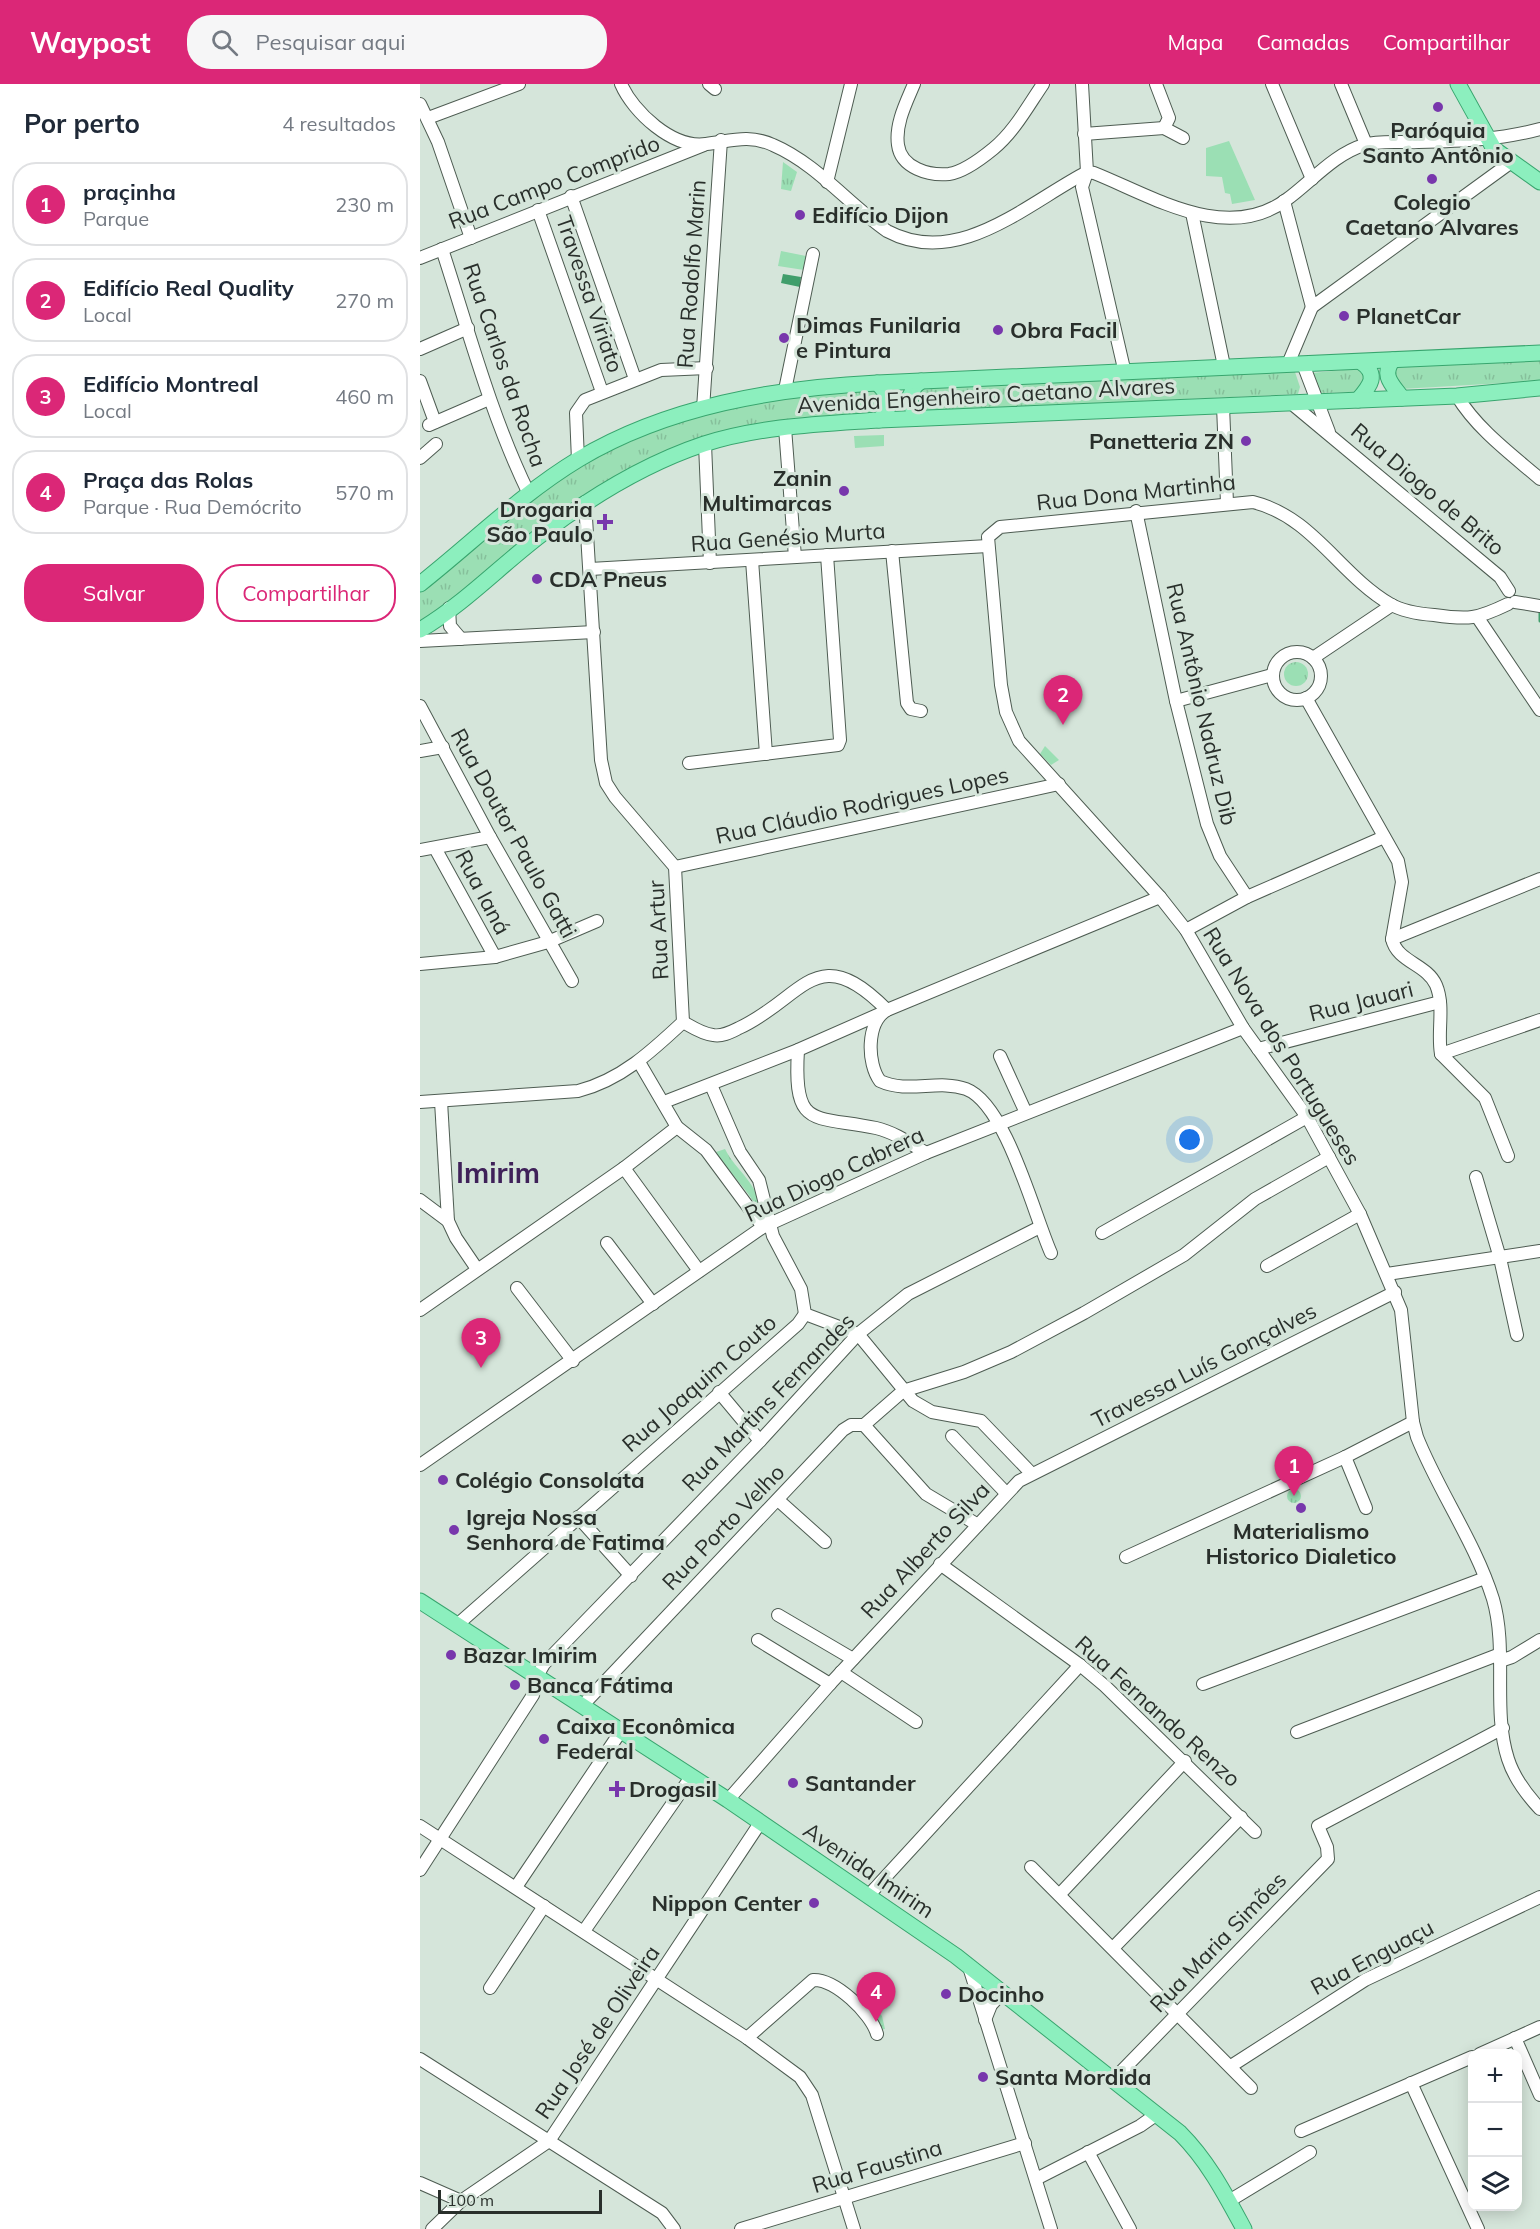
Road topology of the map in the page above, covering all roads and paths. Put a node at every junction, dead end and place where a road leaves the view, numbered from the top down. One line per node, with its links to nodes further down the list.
1 (519, 84): 12 (street)
2 (621, 84): 20 (street)
3 (851, 84): 24 (street)
4 (914, 84): 5 (street)
5 (1043, 84)
6 (1082, 84): 15 (street)
7 (1156, 84): 13 (street)
8 (1272, 84): 23 (street)
9 (1341, 84): 19 (street)
10 (1458, 84): 17 (main road)
11 (420, 104): 12 (street)
12 (428, 118): 30 (street)
13 (1164, 128): 15 (street); 16 (street)
14 (1540, 129): 17 (street)
15 (1084, 134): 22 (street)
16 (1183, 138)
17 (1487, 139): 19 (street); 21 (main road)
18 (721, 141): 20 (street, Rua Campo Comprido); 24 (street, Rua Campo Comprido); 42 (street, Rua Rodolfo Marin)
19 (1366, 144): 23 (street)
20 (704, 145): 26 (street, Rua Campo Comprido)
21 (1510, 163): 25 (main road); 34 (street)
22 (1087, 172): 24 (street, Rua Campo Comprido); 29 (street); 43 (street)
23 (1312, 179): 27 (street)
24 (828, 182)
25 (1540, 182)
26 (571, 196): 28 (street, Rua Campo Comprido); 44 (street)
27 (1284, 201): 29 (street); 34 (street)
28 (538, 210): 30 (street, Rua Campo Comprido); 50 (street, Travessa Viriato)
29 (1192, 213): 41 (street)
30 (471, 238): 31 (street, Rua Campo Comprido)
31 (442, 249): 33 (street, Rua Campo Comprido); 35 (street, Rua Carlos da Rocha)
32 (813, 254): 49 (street)
33 (420, 258)
34 (1312, 307): 40 (street)
35 (468, 328): 36 (street); 53 (street, Rua Carlos da Rocha)
36 (420, 349)
37 (1540, 353): 38 (main road, Avenida Engenheiro Caetano Alvares)
38 (1393, 360): 39 (main road, Avenida Engenheiro Caetano Alvares); 52 (main road)
39 (1361, 362): 40 (main road, Avenida Engenheiro Caetano Alvares); 54 (main road)
40 (1296, 364): 41 (main road, Avenida Engenheiro Caetano Alvares); 55 (street, Rua Diogo de Brito)
41 (1224, 366): 43 (main road, Avenida Engenheiro Caetano Alvares)
42 (707, 368): 44 (street); 58 (street, Rua Rodolfo Marin)
43 (1125, 374): 46 (main road, Avenida Engenheiro Caetano Alvares)
44 (635, 379): 50 (street)
45 (420, 381): 53 (street)
46 (921, 381): 47 (main road, Avenida Engenheiro Caetano Alvares); 59 (main road)
47 (877, 382): 49 (main road, Avenida Engenheiro Caetano Alvares); 60 (main road)
48 (1540, 388): 51 (main road, Avenida Engenheiro Caetano Alvares)
49 (785, 390): 58 (main road, Avenida Engenheiro Caetano Alvares)
50 (602, 392): 66 (street)
51 (1457, 396): 52 (main road, Avenida Engenheiro Caetano Alvares); 67 (street)
52 (1402, 398): 54 (main road, Avenida Engenheiro Caetano Alvares)
53 (489, 399): 68 (street, Rua Carlos da Rocha)
54 (1358, 400): 55 (main road, Avenida Engenheiro Caetano Alvares)
55 (1318, 402): 56 (main road, Avenida Engenheiro Caetano Alvares); 62 (street, Rua Diogo de Brito)
56 (1291, 403): 57 (main road, Avenida Engenheiro Caetano Alvares); 62 (street, Rua Diogo de Brito)
57 (1223, 406): 59 (main road, Avenida Engenheiro Caetano Alvares); 70 (street)
58 (703, 409): 66 (main road, Avenida Engenheiro Caetano Alvares)
59 (916, 418): 60 (main road, Avenida Engenheiro Caetano Alvares)
60 (879, 420): 61 (main road, Avenida Engenheiro Caetano Alvares)
61 (785, 428): 64 (main road, Avenida Engenheiro Caetano Alvares); 75 (street)
62 (1330, 434): 80 (street, Rua Diogo de Brito)
63 (436, 444): 65 (street)
64 (705, 444): 69 (main road, Avenida Engenheiro Caetano Alvares); 77 (street)
65 (420, 458)
66 (578, 459): 68 (main road, Avenida Engenheiro Caetano Alvares)
67 (1540, 479)
68 (529, 494): 79 (main road, Avenida Engenheiro Caetano Alvares)
69 (585, 502): 78 (street, Rua Artur); 83 (main road, Avenida Engenheiro Caetano Alvares)
70 (1227, 503): 71 (street, Rua Dona Martinha); 81 (street, Rua Dona Martinha)
71 (1136, 511): 72 (street, Rua Dona Martinha); 92 (street, Rua Antônio Nadruz Dib)
72 (988, 546): 73 (street, Rua Genésio Murta); 100 (street, Rua Nova dos Portugueses)
73 (892, 551): 74 (street, Rua Genésio Murta); 95 (street)
74 (827, 555): 75 (street, Rua Genésio Murta); 98 (street)
75 (795, 557): 76 (street, Rua Genésio Murta)
76 (752, 560): 77 (street, Rua Genésio Murta); 98 (street)
77 (710, 563): 78 (street, Rua Genésio Murta)
78 (590, 569): 86 (street, Rua Artur)
79 (420, 584)
80 (1510, 598): 82 (street); 84 (street)
81 (1392, 605): 84 (street, Rua Dona Martinha); 89 (street)
82 (1540, 606)
83 (449, 608): 85 (main road, Avenida Engenheiro Caetano Alvares); 87 (street)
84 (1478, 618): 94 (street)
85 (420, 630)
86 (594, 632): 87 (street); 105 (street, Rua Artur)
87 (461, 639): 88 (street)
88 (420, 641)
89 (1313, 658): 90 (street); 91 (street)
90 (1272, 675): 91 (street); 92 (street)
91 (1306, 698): 102 (street)
92 (1176, 701): 108 (street, Rua Antônio Nadruz Dib)
93 (420, 706): 96 (street, Rua Doutor Paulo Gatti)
94 (1540, 710)
95 (921, 711)
96 (443, 747): 97 (street); 101 (street, Rua Doutor Paulo Gatti)
97 (420, 751)
98 (766, 754): 99 (street)
99 (689, 763)
100 (1059, 784): 105 (street, Rua Cláudio Rodrigues Lopes); 107 (street, Rua Nova dos Portugueses)
101 (490, 837): 103 (street); 112 (street, Rua Doutor Paulo Gatti)
102 (1384, 837): 108 (street); 111 (street)
103 (435, 848): 104 (street); 113 (street, Rua Ianá)
104 (420, 850)
105 (675, 867): 119 (street, Rua Artur)
106 (1540, 879): 111 (street)
107 (1160, 897): 110 (street, Rua Nova dos Portugueses); 117 (street)
108 (1247, 897): 110 (street)
109 (597, 921): 112 (street)
110 (1186, 930): 120 (street, Rua Nova dos Portugueses)
111 (1392, 939): 116 (street)
112 (548, 942): 113 (street); 115 (street, Rua Doutor Paulo Gatti)
113 (495, 957): 114 (street)
114 (420, 963)
115 (572, 981)
116 (1440, 1002): 121 (street, Rua Jauari); 123 (street)
117 (884, 1011): 119 (street); 122 (street); 132 (street)
118 (1540, 1020): 123 (street)
119 (683, 1022): 125 (street)
120 (1243, 1028): 121 (street, Rua Nova dos Portugueses); 130 (street, Rua Diogo Cabrera)
121 (1258, 1049): 131 (street, Rua Nova dos Portugueses)
122 (798, 1050): 126 (street); 134 (street)
123 (1441, 1054): 135 (street)
124 (1000, 1056): 130 (street)
125 (639, 1062): 127 (street); 129 (street)
126 (711, 1085): 129 (street); 142 (street)
127 (441, 1101): 128 (street); 141 (street)
128 (420, 1102)
129 (664, 1102): 133 (street)
130 (1026, 1113): 132 (street, Rua Diogo Cabrera)
131 (1307, 1117): 136 (street, Rua Nova dos Portugueses); 144 (street)
132 (998, 1124): 134 (street, Rua Diogo Cabrera); 143 (street)
133 (677, 1127): 137 (street); 142 (street)
134 (926, 1153): 142 (street, Rua Diogo Cabrera)
135 (1508, 1156)
136 (1329, 1157): 140 (street, Rua Nova dos Portugueses); 161 (street)
137 (624, 1168): 150 (street); 151 (street)
138 (1476, 1177): 148 (street)
139 (420, 1200): 141 (street)
140 (1360, 1214): 149 (street); 152 (street, Rua Nova dos Portugueses)
141 (448, 1221): 150 (street)
142 (766, 1225): 151 (street, Rua Diogo Cabrera); 157 (street)
143 (1040, 1227): 147 (street); 158 (street, Rua Martins Fernandes)
144 (1102, 1233)
145 (607, 1243): 155 (street)
146 (1540, 1251): 148 (street)
147 (1051, 1253)
148 (1500, 1258): 152 (street); 159 (street)
149 (1267, 1266)
150 (477, 1269): 156 (street)
151 (699, 1271): 155 (street, Rua Diogo Cabrera)
152 (1387, 1274): 154 (street, Rua Nova dos Portugueses)
153 (517, 1288): 160 (street)
154 (1395, 1292): 163 (street, Rua Nova dos Portugueses); 169 (street, Travessa Luís Gonçalves)
155 (653, 1305): 160 (street, Rua Diogo Cabrera)
156 (420, 1310)
157 (805, 1314): 158 (street); 162 (street, Rua Joaquim Couto)
158 (858, 1334): 161 (street); 166 (street, Rua Martins Fernandes)
159 (1517, 1335)
160 (573, 1360): 168 (street, Rua Diogo Cabrera)
161 (903, 1391): 164 (street, Rua Porto Velho); 169 (street)
162 (719, 1392): 166 (street); 173 (street, Rua Joaquim Couto)
163 (1413, 1422): 167 (street); 179 (street, Rua Nova dos Portugueses)
164 (864, 1425): 171 (street, Rua Porto Velho); 174 (street)
165 (952, 1436): 170 (street)
166 (760, 1441): 178 (street, Rua Martins Fernandes)
167 (1346, 1457): 172 (street); 176 (street)
168 (420, 1466)
169 (1031, 1473): 170 (street, Rua Alberto Silva)
170 (1006, 1493): 174 (street, Rua Alberto Silva)
171 (778, 1500): 175 (street); 192 (street, Rua Porto Velho)
172 (1366, 1508)
173 (578, 1517): 178 (street); 182 (street, Rua Joaquim Couto)
174 (978, 1525): 177 (street, Rua Alberto Silva)
175 (825, 1542)
176 (1126, 1557)
177 (939, 1564): 186 (street, Rua Alberto Silva); 187 (street, Rua Fernando Renzo)
178 (631, 1576): 189 (street, Rua Martins Fernandes)
179 (1485, 1578): 185 (street, Rua Nova dos Portugueses); 191 (street)
180 (420, 1601): 182 (main road, Avenida Imirim)
181 (778, 1615): 186 (street)
182 (457, 1625): 189 (main road, Avenida Imirim)
183 (758, 1640): 190 (street)
184 (1540, 1641): 185 (street)
185 (1500, 1658): 194 (street, Rua Nova dos Portugueses); 196 (street)
186 (853, 1659): 188 (street, Rua Alberto Silva)
187 (1080, 1665): 197 (street, Rua Fernando Renzo); 210 (street)
188 (842, 1672): 190 (street, Rua Alberto Silva); 193 (street)
189 (537, 1676): 192 (main road, Avenida Imirim); 205 (street, Rua Martins Fernandes)
190 (830, 1684): 199 (street, Rua Alberto Silva)
191 (1203, 1684)
192 (582, 1706): 195 (main road, Avenida Imirim)
193 (916, 1722)
194 (1503, 1728): 200 (street, Rua Nova dos Portugueses); 219 (street, Rua Maria Simões)
195 (621, 1731): 198 (main road, Avenida Imirim); 208 (street)
196 (1297, 1732)
197 (1185, 1761): 201 (street, Rua Fernando Renzo); 209 (street)
198 (691, 1777): 199 (main road, Avenida Imirim); 213 (street)
199 (728, 1800): 202 (main road, Avenida Imirim)
200 (1540, 1809)
201 (1241, 1817): 204 (street, Rua Fernando Renzo); 214 (street)
202 (760, 1823): 210 (main road, Avenida Imirim); 216 (street, Rua José de Oliveira)
203 (420, 1826): 205 (street)
204 (1255, 1832)
205 (441, 1839): 207 (street, Rua Martins Fernandes); 208 (street)
206 (1030, 1867): 209 (street)
207 (420, 1870)
208 (516, 1887): 212 (street)
209 (1060, 1894): 214 (street)
210 (868, 1896): 215 (main road, Avenida Imirim)
211 (1540, 1897): 228 (street, Rua Enguaçu)
212 (544, 1906): 213 (street); 217 (street)
213 (584, 1931): 216 (street)
214 (1113, 1948): 219 (street)
215 (969, 1967): 218 (main road, Avenida Imirim); 220 (street)
216 (658, 1980): 223 (street); 235 (street, Rua José de Oliveira)
217 (490, 1988)
218 (1002, 1993): 220 (street); 229 (main road, Avenida Imirim)
219 (1178, 2014): 228 (street); 229 (street, Rua Maria Simões)
220 (985, 2019): 236 (street)
221 (1540, 2027): 224 (street)
222 (878, 2034): 223 (street)
223 (747, 2038): 241 (street)
224 (1515, 2038): 225 (street); 232 (street)
225 (1491, 2049)
226 (420, 2059): 235 (street)
227 (1468, 2059): 230 (street)
228 (1231, 2066): 231 (street)
229 (1113, 2079): 233 (main road, Avenida Imirim)
230 (1411, 2083): 234 (street); 251 (street)
231 (1251, 2088)
232 (1540, 2095)
233 (1156, 2114): 237 (street); 243 (main road, Avenida Imirim)
234 (1301, 2131)
235 (549, 2141): 242 (street, Rua José de Oliveira); 245 (street)
236 (1024, 2143): 239 (street); 241 (street, Rua Faustina)
237 (1088, 2152): 239 (street); 249 (street)
238 (1310, 2152): 243 (street)
239 (1036, 2179): 248 (street)
240 (420, 2183): 242 (street)
241 (844, 2198): 246 (street, Rua Faustina); 247 (street)
242 (461, 2201): 244 (street, Rua José de Oliveira)
243 (1229, 2201): 250 (main road, Avenida Imirim)
244 (432, 2229)
245 (674, 2229)
246 (741, 2229)
247 (854, 2229)
248 (1051, 2229)
249 (1130, 2229)
250 (1244, 2229)
251 (1478, 2229)

